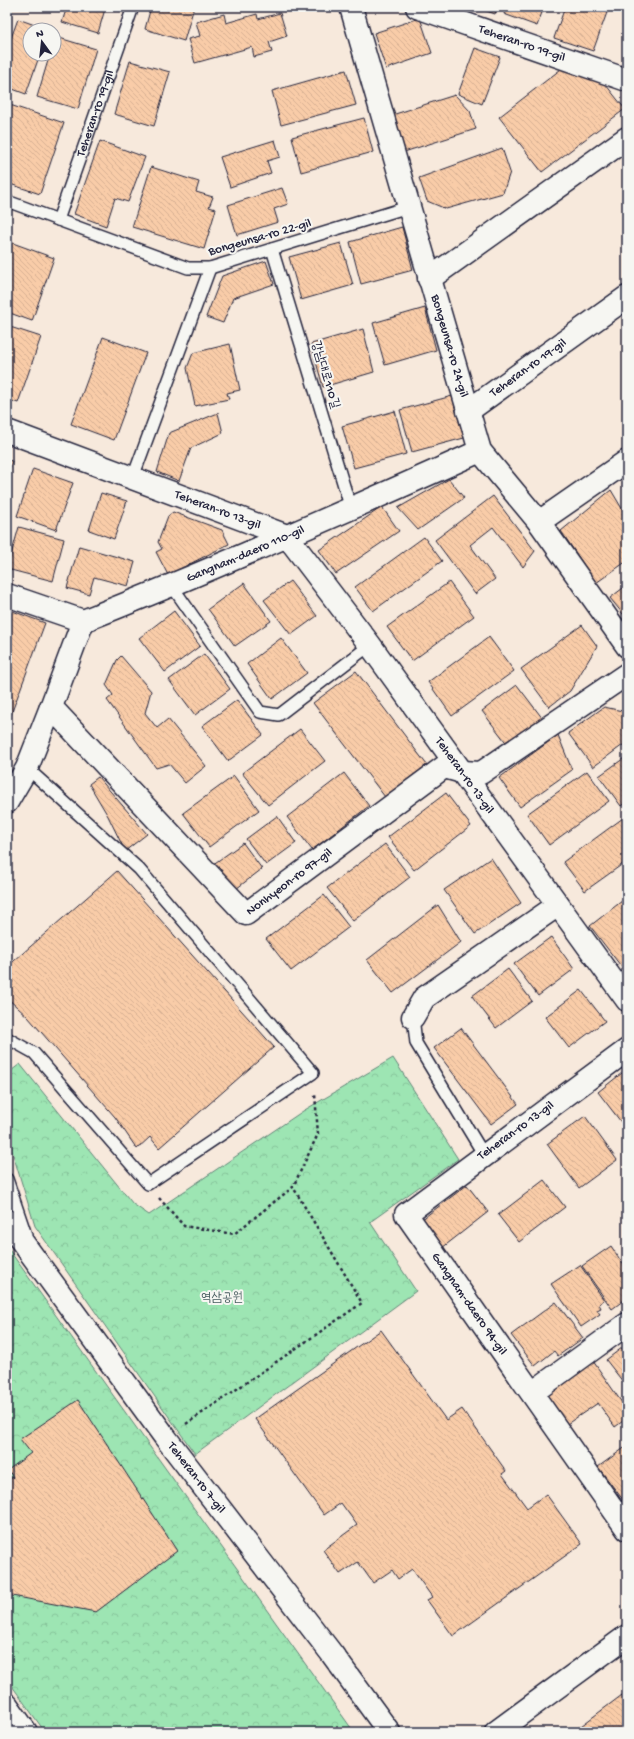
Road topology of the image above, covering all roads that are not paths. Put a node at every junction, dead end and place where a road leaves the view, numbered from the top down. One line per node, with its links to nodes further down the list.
1 (133, 7): 8 (lane, Teheran-ro 19-gil)
2 (351, 7): 7 (street, Bongeunsa-ro 24-gil)
3 (417, 7): 4 (street, Teheran-ro 19-gil)
4 (627, 80)
5 (627, 138): 11 (street)
6 (7, 201): 8 (lane, Bongeunsa-ro 22-gil)
7 (408, 207): 9 (lane, Bongeunsa-ro 22-gil); 11 (street, Bongeunsa-ro 24-gil)
8 (58, 220): 10 (lane, Bongeunsa-ro 22-gil)
9 (272, 249): 10 (lane, Bongeunsa-ro 22-gil); 18 (lane, 강남대로110길)
10 (210, 268): 17 (lane)
11 (429, 279): 13 (street, Bongeunsa-ro 24-gil)
12 (627, 297): 13 (street, Teheran-ro 19-gil)
13 (468, 411): 15 (street, Bongeunsa-ro 24-gil)
14 (7, 431): 17 (street, Teheran-ro 13-gil)
15 (480, 451): 18 (street, Gangnam-daero 110-gil); 19 (street, Bongeunsa-ro 24-gil)
16 (627, 461): 19 (street)
17 (132, 480): 20 (street, Teheran-ro 13-gil)
18 (351, 509): 20 (street, Gangnam-daero 110-gil)
19 (539, 522): 25 (street, Bongeunsa-ro 24-gil)
20 (287, 536): 21 (street, Gangnam-daero 110-gil); 24 (street, Teheran-ro 13-gil)
21 (172, 586): 23 (street, Gangnam-daero 110-gil); 24 (lane)
22 (7, 595): 23 (street)
23 (83, 621): 27 (street)
24 (370, 645): 29 (street, Teheran-ro 13-gil)
25 (627, 646)
26 (627, 674): 29 (street, Nonhyeon-ro 97-gil)
27 (51, 707): 28 (street); 29 (street, Nonhyeon-ro 97-gil)
28 (27, 768): 30 (street); 34 (lane)
29 (462, 772): 31 (street, Teheran-ro 13-gil)
30 (7, 802)
31 (558, 905): 32 (street, Teheran-ro 13-gil); 33 (street)
32 (627, 1000)
33 (413, 1017): 36 (lane)
34 (7, 1038)
35 (627, 1050): 36 (street, Teheran-ro 13-gil)
36 (484, 1155): 38 (street, Teheran-ro 13-gil)
37 (7, 1179): 40 (lane)
38 (406, 1214): 42 (street, Gangnam-daero 94-gil)
39 (7, 1221): 40 (street, Teheran-ro 7-gil)
40 (33, 1257): 47 (street, Teheran-ro 7-gil)
41 (627, 1324): 42 (street)
42 (532, 1393): 43 (street, Gangnam-daero 94-gil)
43 (627, 1529)
44 (627, 1636): 48 (street)
45 (7, 1705): 46 (street)
46 (26, 1732)
47 (389, 1732)
48 (496, 1732)

